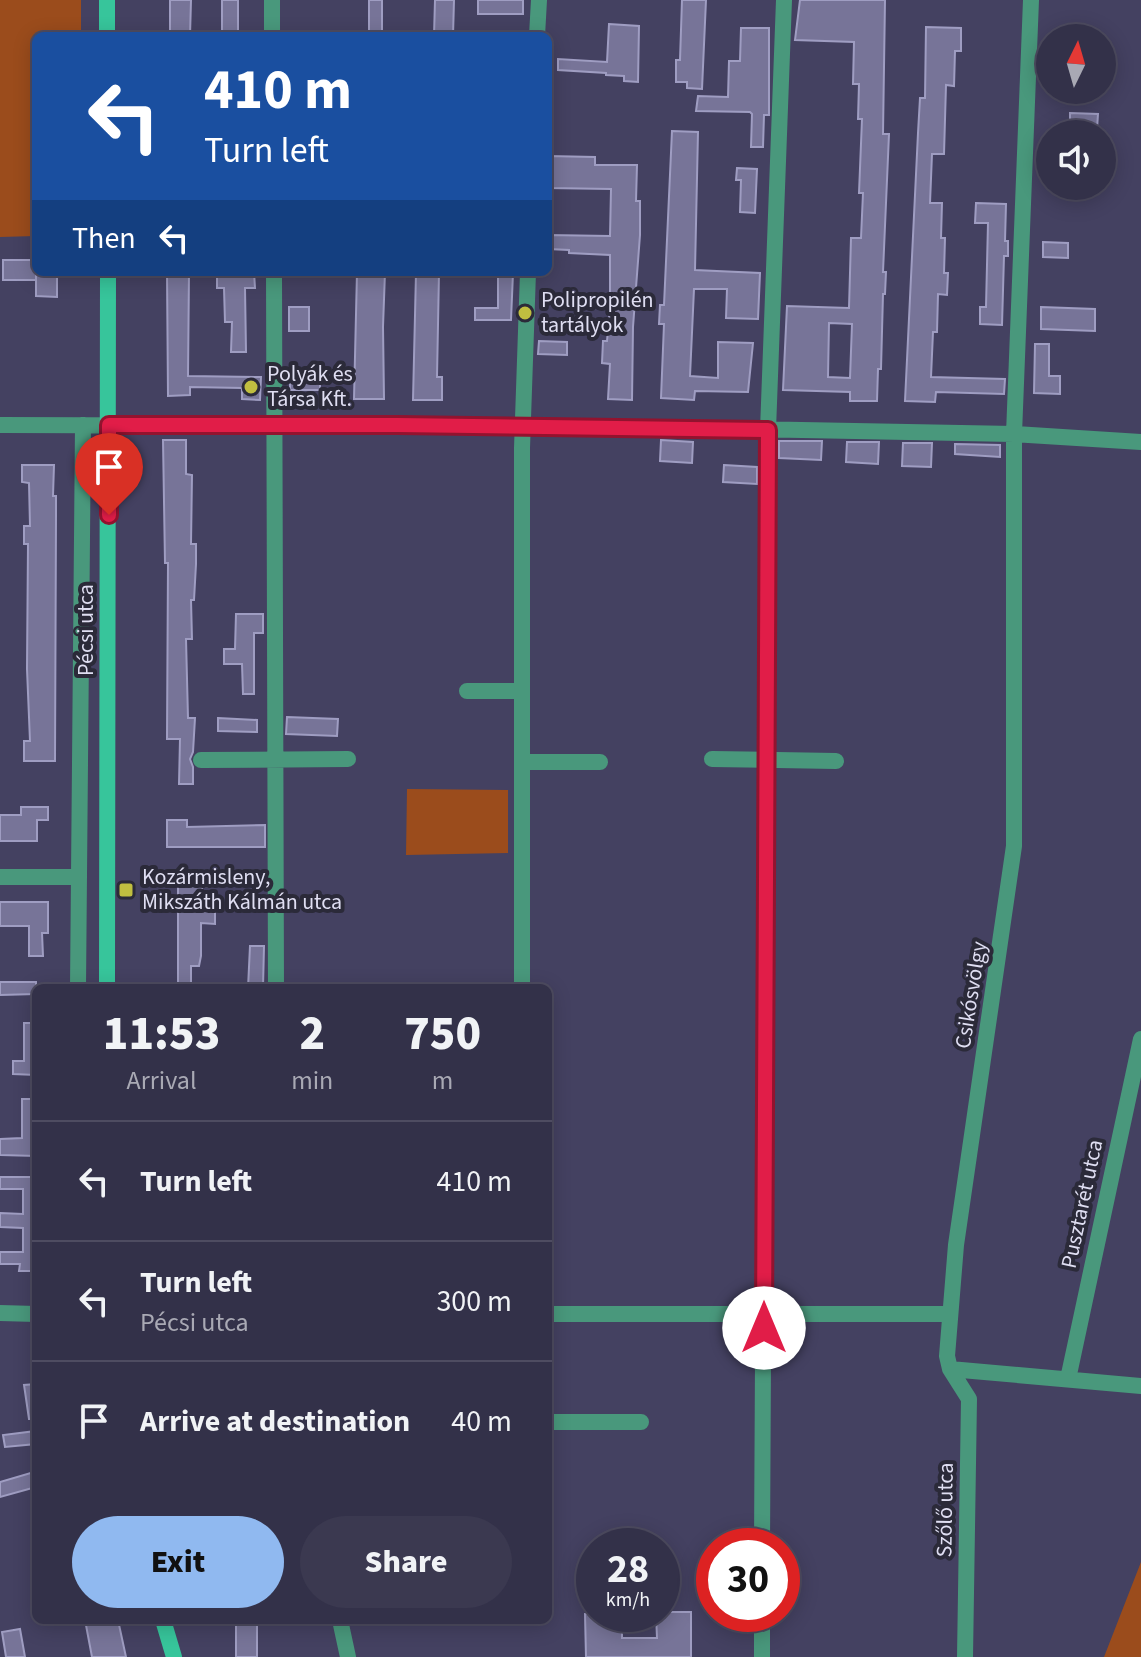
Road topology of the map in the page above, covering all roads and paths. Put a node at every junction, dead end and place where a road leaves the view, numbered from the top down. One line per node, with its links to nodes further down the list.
1 (107, 0): 6 (main road)
2 (272, 0): 7 (street)
3 (539, 0): 8 (street)
4 (784, 0): 17 (street)
5 (1031, 0): 18 (street, Csikósvölgy)
6 (107, 32)
7 (272, 32)
8 (537, 32)
9 (108, 276): 14 (main road, Pécsi utca)
10 (274, 276): 15 (street)
11 (528, 276): 16 (street)
12 (0, 425): 13 (street)
13 (83, 425): 14 (street); 31 (street)
14 (109, 425): 15 (street); 33 (main road, Pécsi utca)
15 (275, 425): 16 (street); 22 (street)
16 (522, 426): 17 (street); 21 (street)
17 (768, 430): 18 (street); 26 (street)
18 (1014, 434): 19 (street); 41 (street, Csikósvölgy)
19 (1141, 442)
20 (467, 691): 21 (street)
21 (522, 691): 28 (street)
22 (276, 759): 23 (street); 25 (street); 34 (street)
23 (348, 759)
24 (712, 759): 26 (street)
25 (201, 760)
26 (766, 760): 27 (street); 38 (street)
27 (836, 761)
28 (522, 762): 29 (street); 35 (street)
29 (600, 762)
30 (0, 877): 31 (street)
31 (79, 877): 32 (street)
32 (78, 984)
33 (107, 984)
34 (276, 984)
35 (522, 984)
36 (1141, 1039): 43 (street, Pusztarét utca)
37 (0, 1313): 39 (street)
38 (764, 1313): 40 (street); 41 (street); 47 (street)
39 (32, 1314)
40 (552, 1314)
41 (950, 1314): 42 (street, Csikósvölgy)
42 (950, 1369): 43 (street); 54 (street, Szőlő utca)
43 (1068, 1379): 44 (street)
44 (1141, 1386)
45 (552, 1422): 46 (street)
46 (641, 1422)
47 (762, 1528)
48 (164, 1624): 51 (main road)
49 (341, 1624): 52 (street)
50 (762, 1632): 53 (street)
51 (174, 1657)
52 (348, 1657)
53 (762, 1657)
54 (965, 1657)

